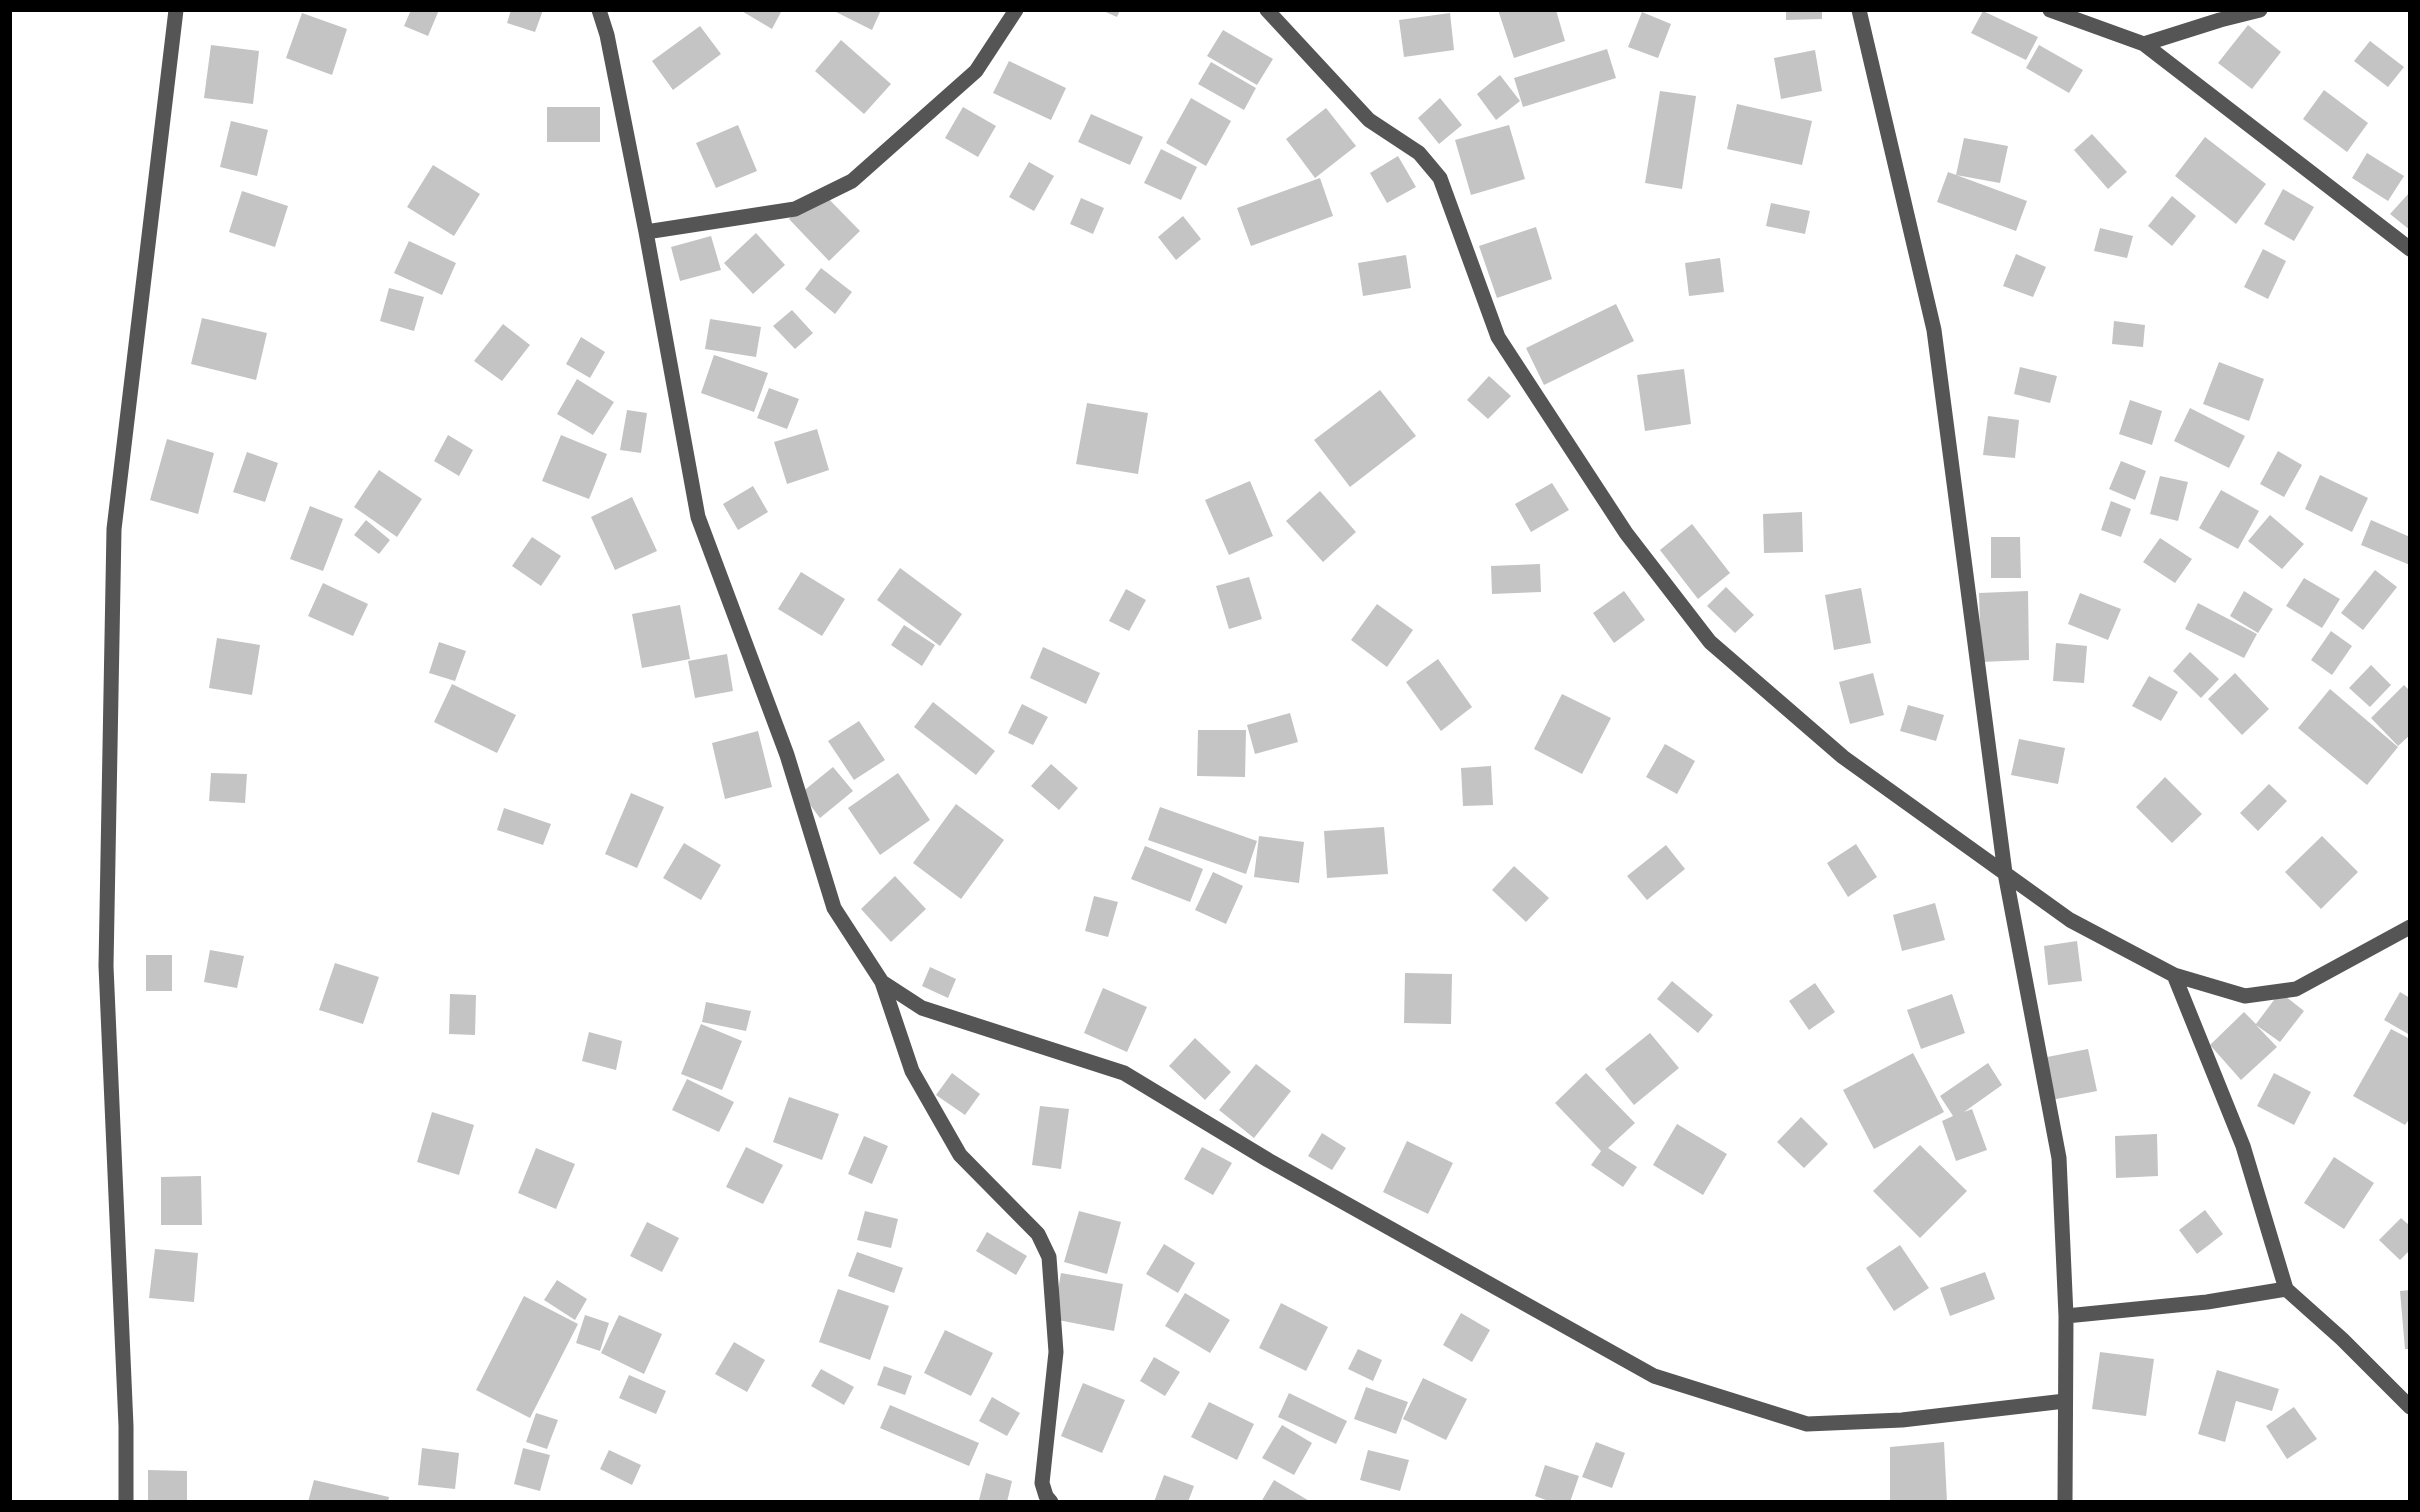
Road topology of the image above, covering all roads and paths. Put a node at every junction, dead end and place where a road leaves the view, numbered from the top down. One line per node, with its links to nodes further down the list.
1 (176, 10): 19 (street)
2 (599, 10): 9 (street)
3 (1016, 10): 9 (street)
4 (1267, 10): 11 (street)
5 (1859, 10): 11 (street)
6 (2050, 10): 8 (street)
7 (2260, 10): 8 (street)
8 (2144, 44): 10 (street)
9 (646, 232): 14 (street)
10 (2409, 249)
11 (2005, 873): 13 (street); 16 (street)
12 (2409, 927): 13 (street)
13 (2174, 975): 15 (street)
14 (882, 982): 17 (street); 20 (street)
15 (2286, 1289): 16 (street); 18 (street)
16 (2066, 1316): 17 (street)
17 (2065, 1401): 21 (street)
18 (2409, 1407)
19 (126, 1502)
20 (1051, 1502)
21 (2065, 1502)

